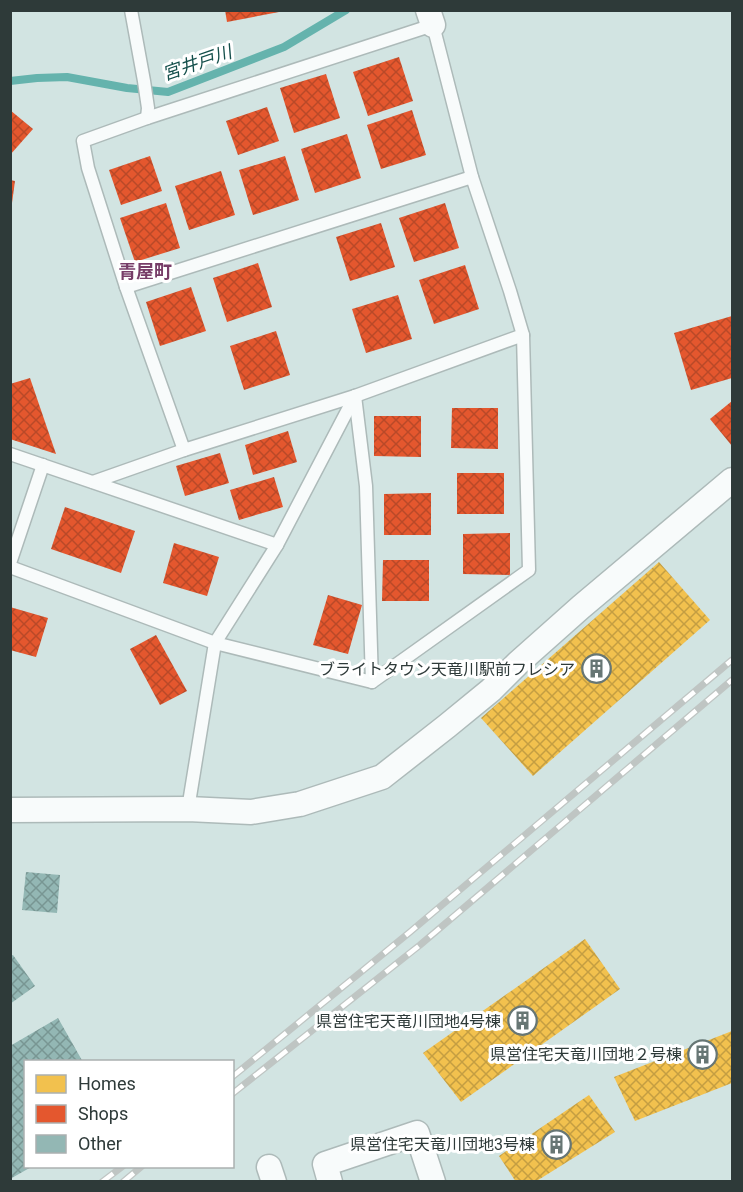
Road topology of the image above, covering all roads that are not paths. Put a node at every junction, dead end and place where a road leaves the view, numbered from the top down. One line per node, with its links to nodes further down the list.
1 (131, 10): 3 (lane)
2 (430, 17): 3 (lane); 4 (lane)
3 (148, 113): 5 (lane)
4 (472, 177): 5 (lane); 6 (lane)
5 (126, 287): 8 (lane)
6 (523, 335): 7 (lane); 16 (lane)
7 (355, 396): 8 (lane); 13 (lane); 16 (lane)
8 (184, 450): 12 (lane)
9 (10, 454): 10 (lane)
10 (43, 465): 12 (lane); 14 (lane)
11 (732, 480): 17 (street)
12 (93, 482): 13 (lane)
13 (277, 545): 15 (lane)
14 (10, 565): 15 (lane)
15 (215, 643): 16 (lane); 17 (lane)
16 (372, 681)
17 (188, 809): 18 (street)
18 (10, 810)
19 (330, 1182): 20 (street)
20 (433, 1182)

